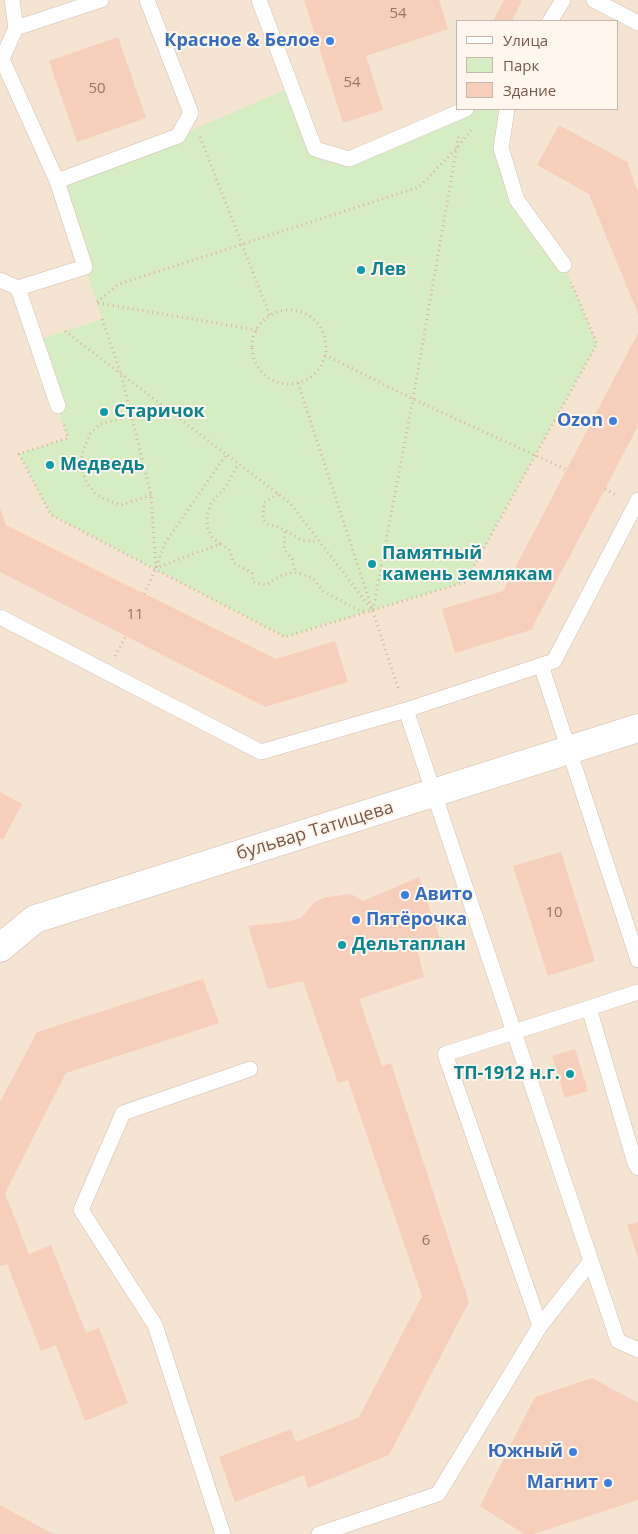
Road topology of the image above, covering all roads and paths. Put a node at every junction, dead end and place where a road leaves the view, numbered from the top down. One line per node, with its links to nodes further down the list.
1 (12, 0): 9 (lane)
2 (101, 0): 9 (lane)
3 (147, 0): 12 (lane)
4 (259, 0): 10 (lane)
5 (563, 0): 7 (lane)
6 (594, 0): 8 (lane)
7 (551, 20)
8 (638, 23)
9 (16, 28): 15 (lane)
10 (465, 110): 14 (path)
11 (507, 110): 17 (lane)
12 (191, 113): 15 (lane); 16 (path)
13 (476, 122): 14 (path)
14 (456, 149): 16 (path); 27 (path)
15 (57, 181): 19 (lane)
16 (242, 246): 20 (path); 22 (path)
17 (564, 265): 32 (path)
18 (0, 280): 19 (lane)
19 (18, 288): 29 (lane)
20 (270, 316): 22 (path); 24 (path)
21 (102, 319): 25 (path)
22 (257, 330): 26 (path)
23 (65, 331): 25 (path)
24 (325, 355): 26 (path); 27 (path)
25 (121, 374): 28 (path); 30 (path)
26 (298, 383): 44 (path)
27 (413, 399): 32 (path); 44 (path)
28 (161, 405): 30 (path); 31 (path)
29 (58, 406): 41 (path)
30 (132, 416): 36 (path); 36 (path)
31 (226, 455): 33 (path); 41 (path)
32 (535, 456): 34 (path); 44 (path)
33 (238, 464): 35 (path); 40 (path)
34 (567, 470)
35 (278, 494): 38 (path); 39 (path)
36 (151, 495): 41 (path)
37 (638, 500): 46 (lane)
38 (285, 531): 39 (path); 42 (path)
39 (318, 542): 44 (path)
40 (220, 544): 41 (path); 42 (path)
41 (156, 568): 43 (path); 44 (path)
42 (294, 572): 44 (path)
43 (144, 594)
44 (372, 610): 47 (path)
45 (0, 617): 47 (lane)
46 (541, 665): 47 (lane); 49 (lane)
47 (406, 710): 50 (lane)
48 (638, 728): 49 (street, бульвар Татищева)
49 (569, 750): 50 (street, бульвар Татищева); 52 (lane)
50 (434, 794): 51 (street, бульвар Татищева); 55 (lane)
51 (0, 948)
52 (638, 960)
53 (638, 992): 54 (lane)
54 (589, 1008): 55 (lane); 57 (lane)
55 (514, 1032): 58 (lane); 59 (lane)
56 (250, 1069): 61 (lane)
57 (638, 1168)
58 (591, 1261): 59 (lane); 60 (lane)
59 (540, 1326): 62 (lane)
60 (638, 1350)
61 (222, 1534)
62 (319, 1534)

